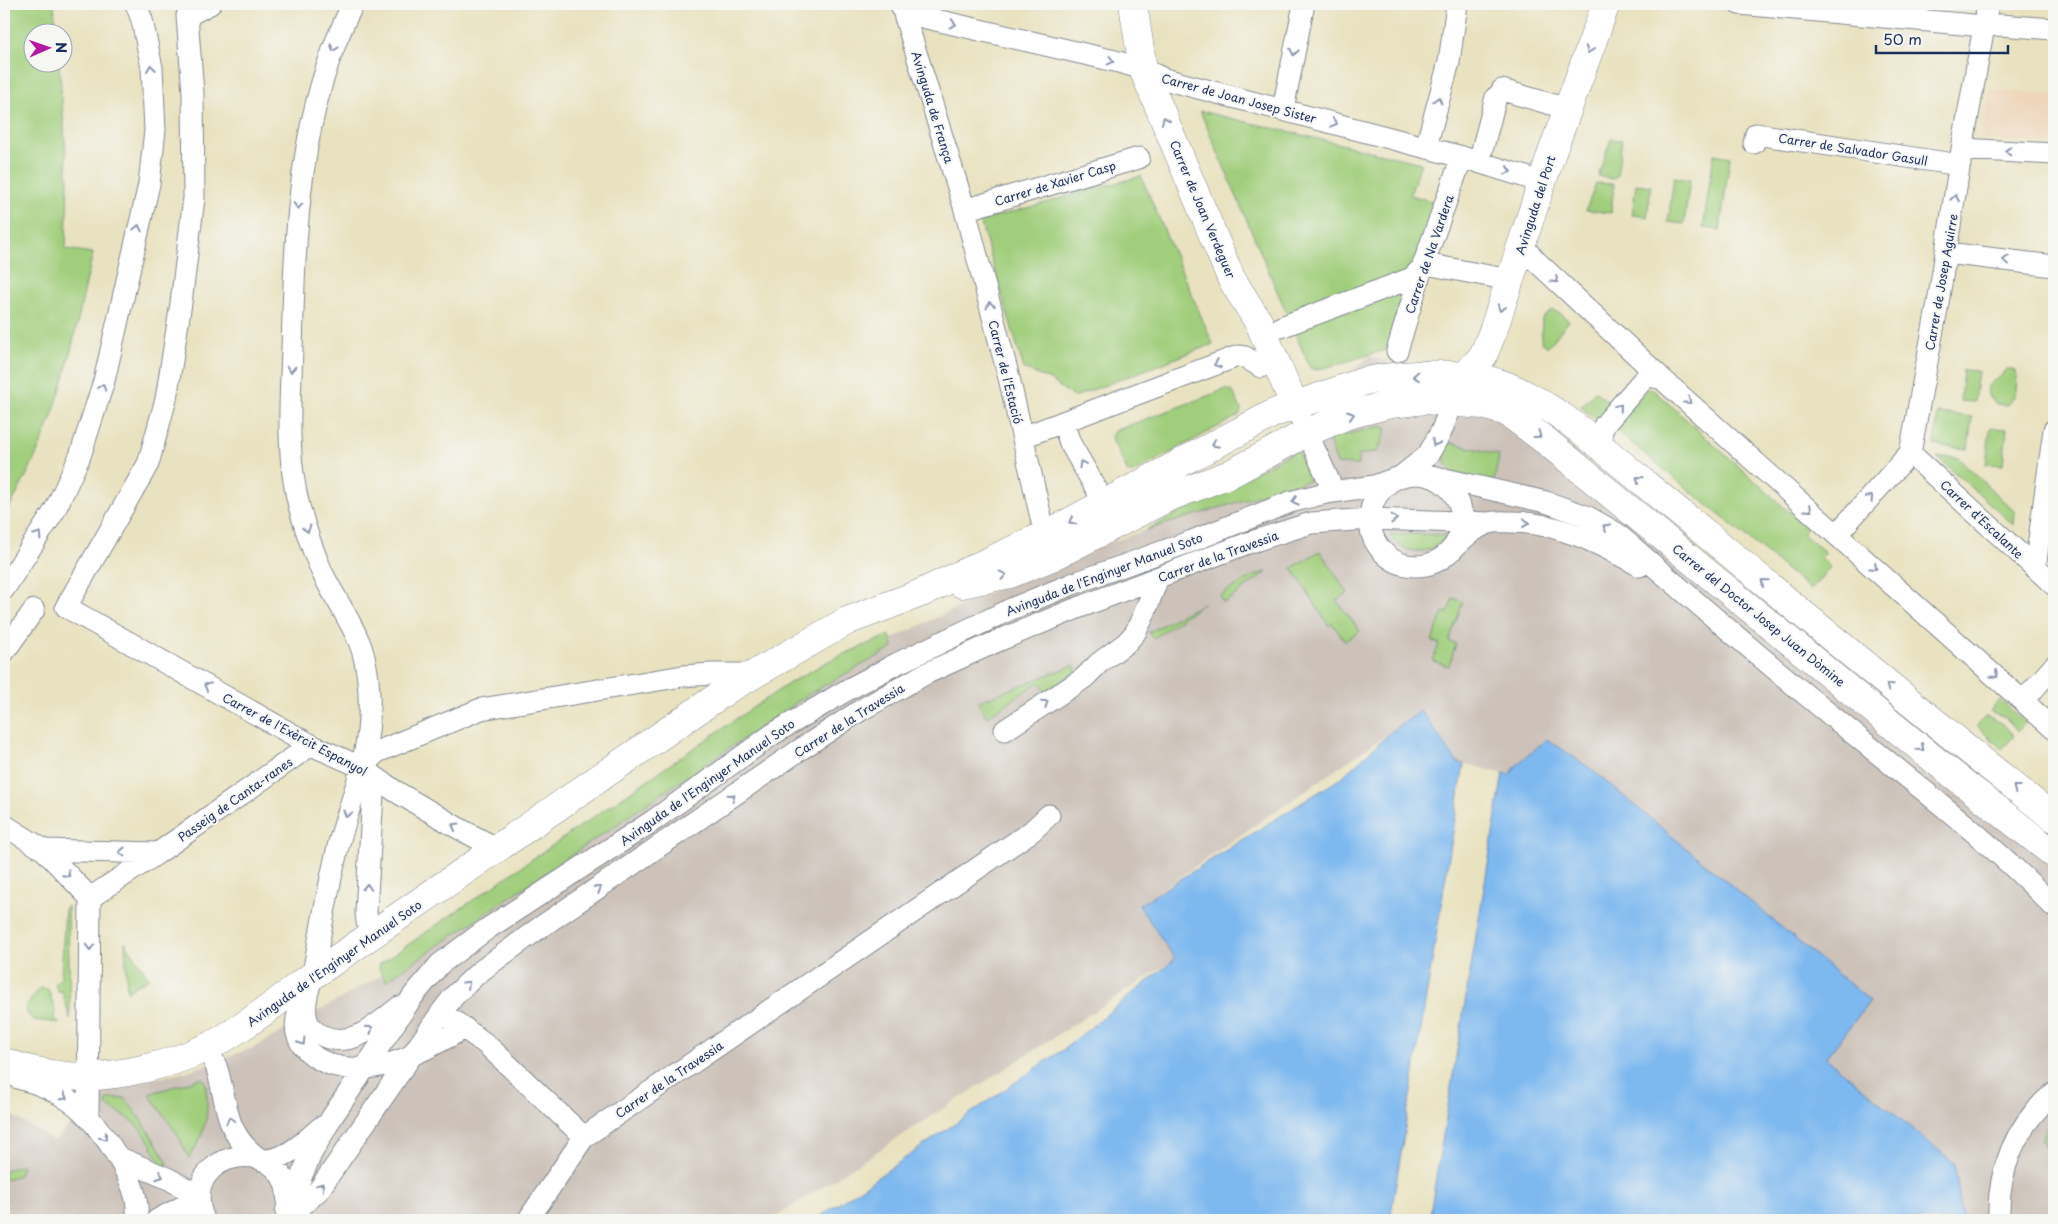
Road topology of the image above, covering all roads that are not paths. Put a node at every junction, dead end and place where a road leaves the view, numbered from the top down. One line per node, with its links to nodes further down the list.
1 (136, 4): 61 (street, one-way to 1)
2 (210, 4): 11 (street)
3 (353, 4): 72 (street, one-way to 72)
4 (1133, 4): 15 (main road, Carrer de Joan Verdeguer)
5 (1304, 4): 16 (street, one-way to 16)
6 (1457, 4): 19 (street, one-way to 6)
7 (1606, 4): 17 (main road, Avinguda del Port, one-way to 17)
8 (1739, 4): 10 (street)
9 (1988, 4): 13 (street, Carrer de Josep Aguirre)
10 (1789, 6): 13 (street)
11 (183, 10): 71 (street, Carrer de l'Exèrcit Espanyol, one-way to 11)
12 (903, 11): 15 (street, Carrer de Joan Josep Sister, one-way to 15); 25 (street, Avinguda de França)
13 (1984, 26): 14 (street); 21 (street, Carrer de Josep Aguirre)
14 (2054, 29)
15 (1143, 69): 16 (street, Carrer de Joan Josep Sister); 30 (main road, Carrer de Joan Verdeguer, one-way to 15)
16 (1283, 109): 19 (street, Carrer de Joan Josep Sister, one-way to 19)
17 (1568, 109): 23 (street, Carrer de Na Vardera); 24 (main road, Avinguda del Port)
18 (1754, 143): 21 (street, Carrer de Salvador Gasull)
19 (1426, 148): 23 (street, Carrer de Joan Josep Sister)
20 (2054, 154): 21 (street, one-way to 21)
21 (1961, 157): 27 (street, Carrer de Josep Aguirre, one-way to 21)
22 (1139, 158): 25 (street, Carrer de Xavier Casp)
23 (1470, 160): 24 (street, Carrer de Joan Josep Sister, one-way to 24); 29 (street, Carrer de Na Vardera)
24 (1542, 182): 26 (main road, Avinguda del Port)
25 (968, 209): 41 (street, Carrer de l'Estació, one-way to 25)
26 (1521, 245): 31 (main road, Avinguda del Port); 36 (street, one-way to 36)
27 (1947, 253): 28 (street, one-way to 27); 43 (street, Carrer de Josep Aguirre)
28 (2054, 266)
29 (1422, 268): 31 (street); 32 (street); 33 (street, Carrer de Na Vardera)
30 (1231, 278): 34 (main road); 37 (main road, Carrer de Joan Verdeguer)
31 (1510, 280): 35 (main road, Avinguda del Port, one-way to 35)
32 (1281, 327)
33 (1397, 351)
34 (1261, 367): 37 (main road); 38 (street, one-way to 38)
35 (1470, 378): 37 (main road, Avinguda de l'Enginyer Manuel Soto, one-way to 37); 40 (main road, Avinguda de l'Enginyer Manuel Soto, one-way to 35); 42 (main road); 45 (street, one-way to 45); 79 (main road, Carrer del Doctor Josep Juan Dòmine, one-way to 79)
36 (1662, 378): 42 (street, one-way to 36); 55 (street, one-way to 55)
37 (1284, 409): 40 (street); 47 (main road); 48 (main road, Avinguda de l'Enginyer Manuel Soto, one-way to 48)
38 (1063, 422): 41 (street); 48 (street, one-way to 38)
39 (2054, 430): 58 (street)
40 (1306, 433): 46 (street); 47 (main road, Avinguda de l'Enginyer Manuel Soto)
41 (1023, 437): 54 (street, Carrer de l'Estació)
42 (1604, 449): 74 (main road, one-way to 42)
43 (1910, 453): 55 (street, one-way to 43); 58 (street, Carrer d'Escalante)
44 (1427, 475): 45 (street); 50 (street); 64 (street, one-way to 44)
45 (1398, 477): 46 (street, Avinguda de l'Enginyer Manuel Soto); 49 (street)
46 (1334, 492): 53 (street, Avinguda de l'Enginyer Manuel Soto, one-way to 53)
47 (1166, 498): 62 (main road, Avinguda de l'Enginyer Manuel Soto, one-way to 47)
48 (1105, 504): 54 (main road, Avinguda de l'Enginyer Manuel Soto, one-way to 54)
49 (1370, 519): 50 (street, one-way to 50); 51 (street); 56 (street)
50 (1463, 521): 52 (street); 57 (street)
51 (1311, 523): 53 (street, Avinguda de l'Enginyer Manuel Soto); 56 (street, Avinguda de l'Enginyer Manuel Soto); 59 (street, Carrer de la Travessia)
52 (1490, 523): 57 (street); 64 (street, one-way to 64)
53 (1216, 530): 84 (street, Avinguda de l'Enginyer Manuel Soto)
54 (1045, 534): 62 (main road, Avinguda de l'Enginyer Manuel Soto)
55 (1837, 534): 68 (street, one-way to 68)
56 (1380, 549): 57 (street, Avinguda de l'Enginyer Manuel Soto)
57 (1452, 550)
58 (2035, 568): 60 (street, Carrer d'Escalante)
59 (1158, 578): 70 (street, one-way to 59); 85 (street, Carrer de la Travessia, one-way to 59)
60 (2054, 585)
61 (4, 589)
62 (921, 592): 67 (main road, Avinguda de l'Enginyer Manuel Soto)
63 (34, 610): 65 (street)
64 (1724, 625): 81 (street)
65 (4, 652)
66 (2054, 666): 68 (street)
67 (755, 674): 72 (street); 76 (main road, Avinguda de l'Enginyer Manuel Soto)
68 (2023, 701): 69 (street)
69 (2054, 729)
70 (1005, 730)
71 (311, 745): 72 (street, Carrer de l'Exèrcit Espanyol); 78 (street, Passeig de Canta-ranes)
72 (367, 772): 76 (street, Carrer de l'Exèrcit Espanyol, one-way to 72); 82 (street, one-way to 72); 83 (street, one-way to 83)
73 (1048, 815): 96 (street, Carrer de la Travessia)
74 (2054, 818)
75 (4, 825): 77 (street)
76 (498, 848): 82 (main road, Avinguda de l'Enginyer Manuel Soto)
77 (44, 850): 78 (street, one-way to 77); 80 (street, one-way to 80)
78 (158, 853): 80 (street, Passeig de Canta-ranes)
79 (2054, 854)
80 (90, 898): 92 (street, one-way to 92)
81 (2054, 907)
82 (372, 935): 83 (main road, Avinguda de l'Enginyer Manuel Soto)
83 (309, 987): 84 (street, one-way to 84); 87 (main road, Avinguda de l'Enginyer Manuel Soto); 90 (street, one-way to 90)
84 (413, 996): 90 (street, Avinguda de l'Enginyer Manuel Soto)
85 (441, 1013): 86 (street); 88 (street, Carrer de la Travessia)
86 (465, 1028): 88 (street); 96 (street)
87 (206, 1048): 92 (main road, Avinguda de l'Enginyer Manuel Soto); 98 (street, one-way to 87)
88 (410, 1057): 90 (street); 100 (street, Carrer de la Travessia, one-way to 88)
89 (4, 1062): 92 (main road, Avinguda de l'Enginyer Manuel Soto)
90 (365, 1068): 95 (street, Avinguda de l'Enginyer Manuel Soto)
91 (4, 1072): 94 (street, one-way to 94)
92 (88, 1076): 94 (street)
93 (2054, 1093): 106 (street)
94 (88, 1117): 97 (street, one-way to 97)
95 (332, 1117): 98 (street, Avinguda de l'Enginyer Manuel Soto); 100 (street, Avinguda de l'Enginyer Manuel Soto)
96 (584, 1136): 105 (street, Carrer de la Travessia)
97 (120, 1158): 99 (street, one-way to 99); 101 (street); 102 (street)
98 (260, 1159): 99 (street, Avinguda de l'Enginyer Manuel Soto); 100 (street)
99 (199, 1197): 103 (street); 104 (street)
100 (285, 1218)
101 (136, 1220)
102 (149, 1220)
103 (157, 1220)
104 (204, 1220)
105 (528, 1220)
106 (1999, 1220)

